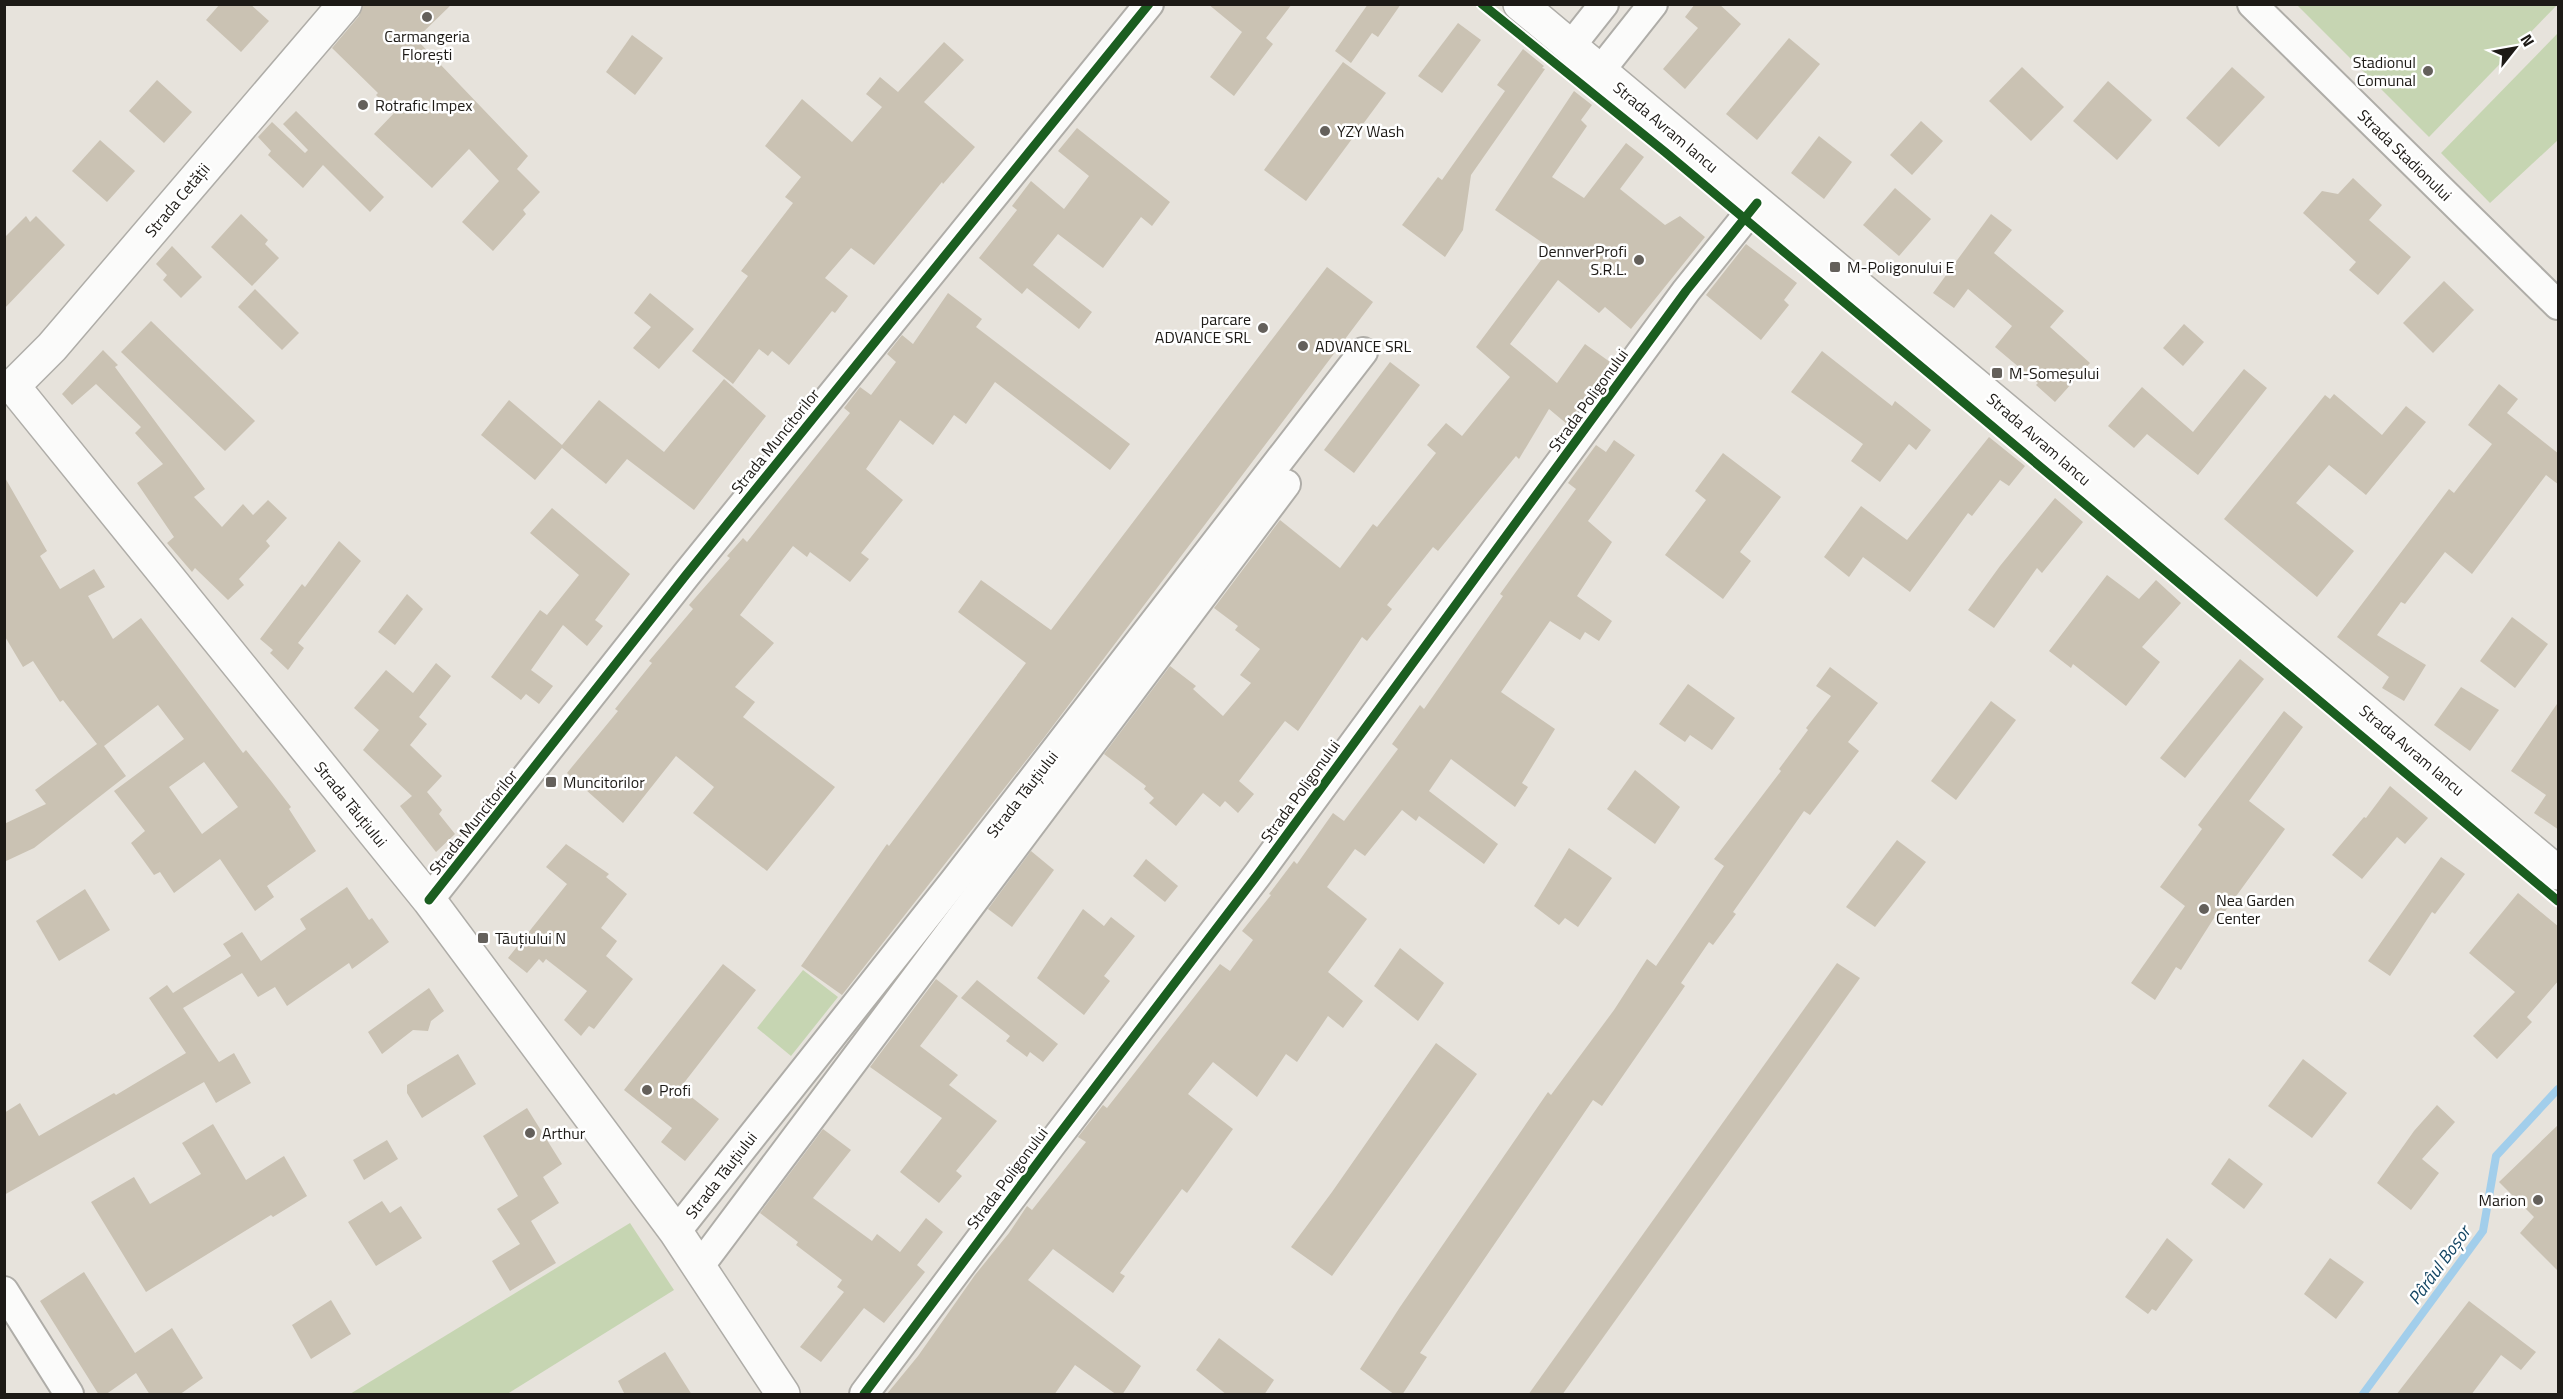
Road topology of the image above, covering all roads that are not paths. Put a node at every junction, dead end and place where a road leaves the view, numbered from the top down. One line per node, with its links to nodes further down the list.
1 (345, 4): 11 (main road, Strada Cetății)
2 (1149, 4): 13 (street, Strada Muncitorilor)
3 (1520, 4): 7 (main road, Strada Avram Iancu)
4 (1604, 4): 7 (street)
5 (1653, 4): 8 (street)
6 (2252, 4): 10 (street, Strada Stadionului)
7 (1570, 46): 8 (main road, Strada Avram Iancu)
8 (1599, 71): 9 (main road, Strada Avram Iancu)
9 (1757, 203): 12 (main road, Strada Avram Iancu); 19 (street, Strada Poligonului)
10 (2559, 305)
11 (7, 384): 13 (main road, Strada Tăuțiului)
12 (2559, 873)
13 (429, 900): 14 (main road, Strada Tăuțiului)
14 (676, 1232): 15 (main road, Strada Tăuțiului); 15 (street, Strada Tăuțiului)
15 (699, 1267): 18 (main road, Strada Tăuțiului)
16 (4, 1291): 17 (street)
17 (69, 1395)
18 (783, 1395)
19 (864, 1395)

